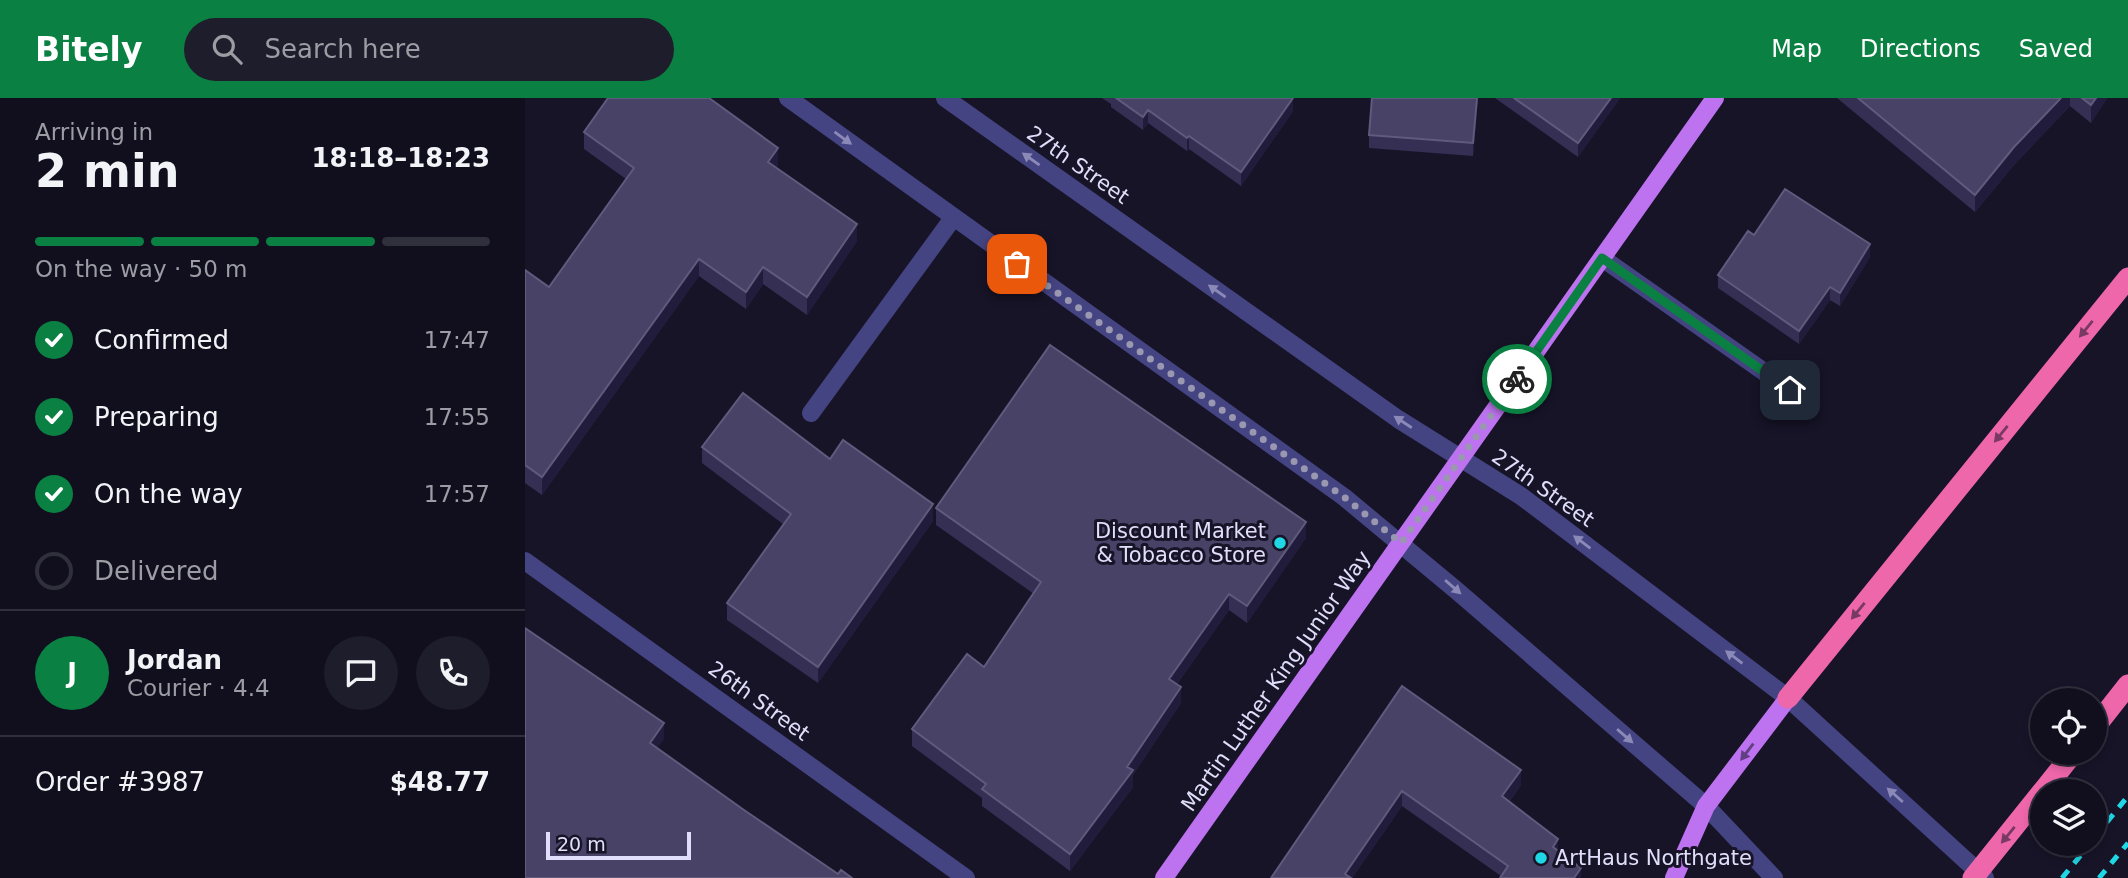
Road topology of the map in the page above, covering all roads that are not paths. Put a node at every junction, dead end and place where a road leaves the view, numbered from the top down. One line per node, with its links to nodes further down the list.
1 (788, 98): 4 (street, one-way to 4)
2 (945, 98): 9 (street, 27th Street, one-way to 2)
3 (1716, 98): 5 (main road, Martin Luther King Junior Way)
4 (953, 218): 8 (street); 10 (street)
5 (1602, 258): 7 (street); 9 (main road, Martin Luther King Junior Way)
6 (2128, 278): 13 (highway, one-way to 13)
7 (1790, 390)
8 (811, 413)
9 (1460, 459): 10 (main road, Martin Luther King Junior Way); 13 (street, 27th Street, one-way to 9)
10 (1401, 543): 17 (street, one-way to 17); 20 (main road, Martin Luther King Junior Way)
11 (525, 561): 19 (street, 26th Street)
12 (2128, 685): 14 (highway)
13 (1788, 698): 17 (main road, one-way to 17); 24 (street, 27th Street, one-way to 13)
14 (2107, 712)
15 (2064, 765): 16 (highway)
16 (2053, 779)
17 (1706, 806): 21 (main road); 22 (street)
18 (2030, 808): 23 (highway, one-way to 23, bridge)
19 (966, 878)
20 (1164, 878)
21 (1674, 878)
22 (1774, 878)
23 (1973, 878)
24 (1985, 878)

